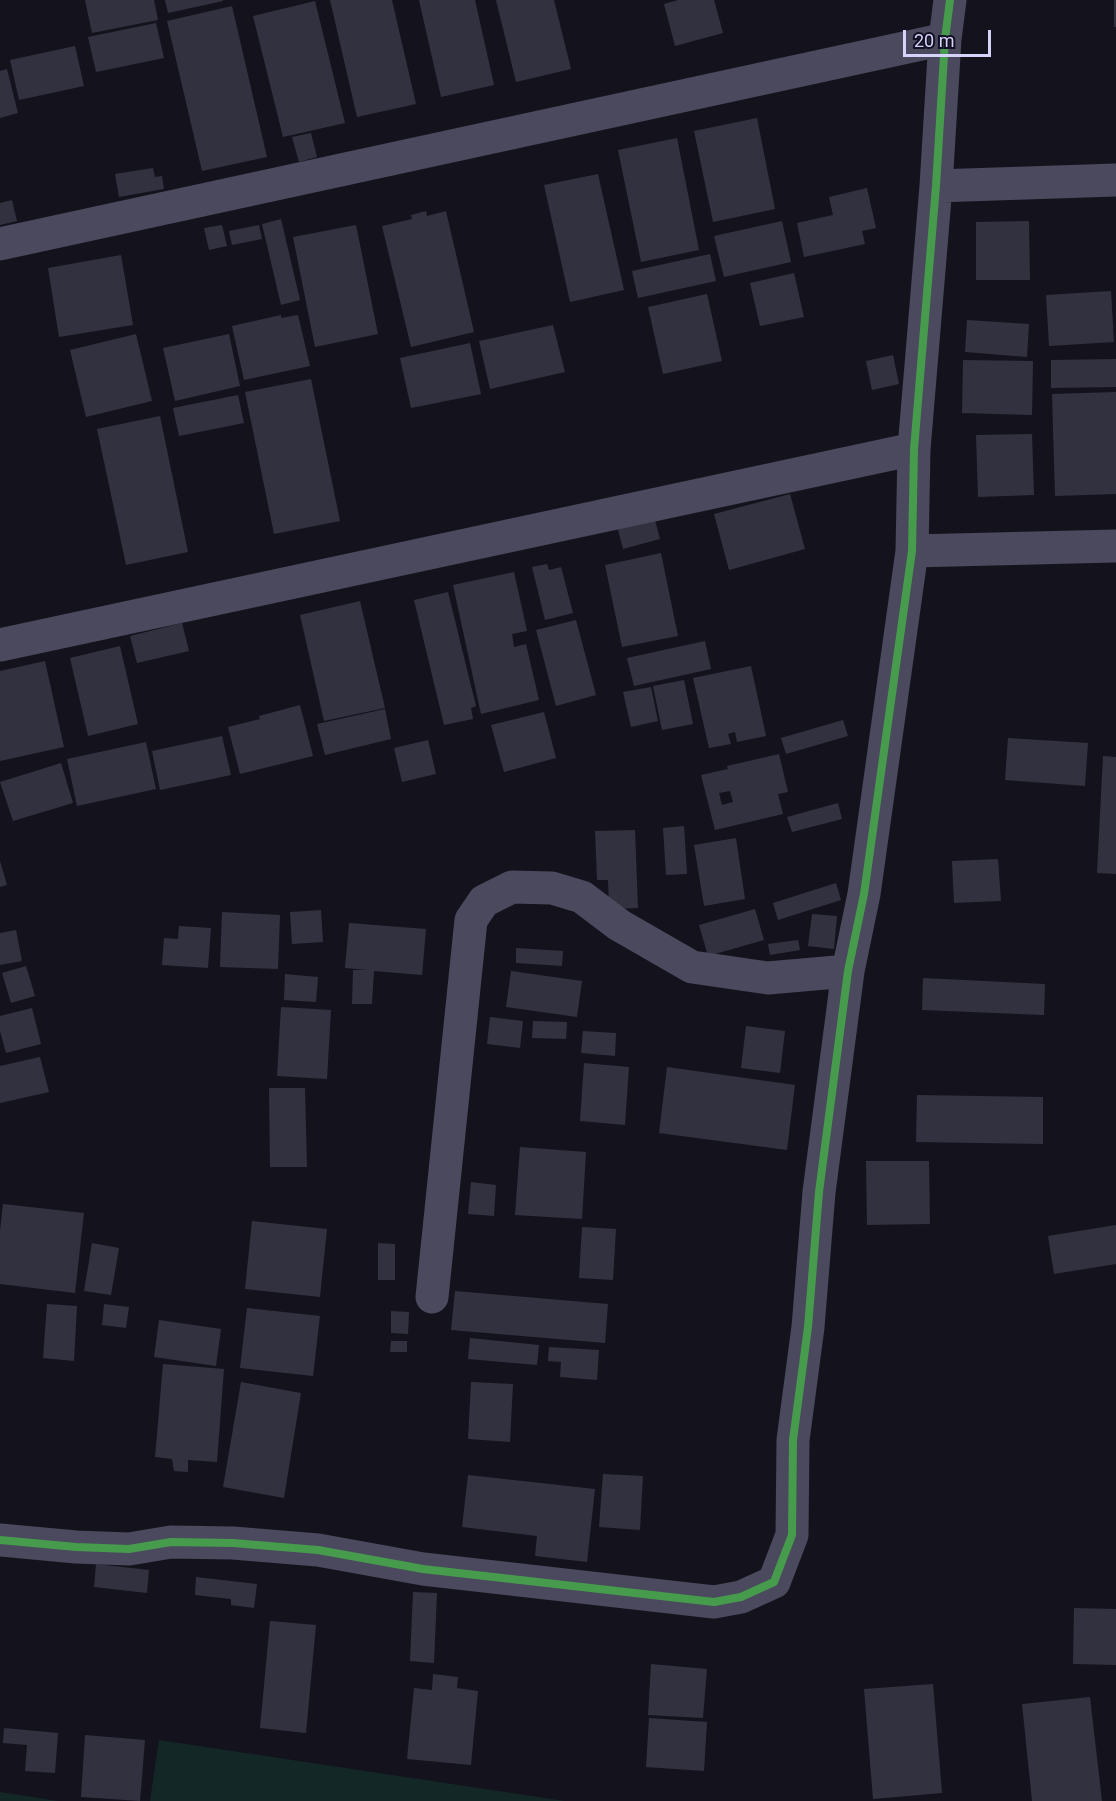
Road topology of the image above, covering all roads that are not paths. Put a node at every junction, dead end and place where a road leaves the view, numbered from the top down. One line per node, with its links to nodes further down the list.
1 (950, 0): 2 (street)
2 (945, 39): 4 (street); 5 (street)
3 (1116, 180): 4 (street)
4 (936, 186): 6 (street)
5 (0, 244)
6 (914, 448): 8 (street); 9 (street)
7 (1116, 546): 8 (street)
8 (912, 551): 10 (street)
9 (0, 645)
10 (848, 971): 11 (street); 12 (street)
11 (432, 1297)
12 (0, 1540)

